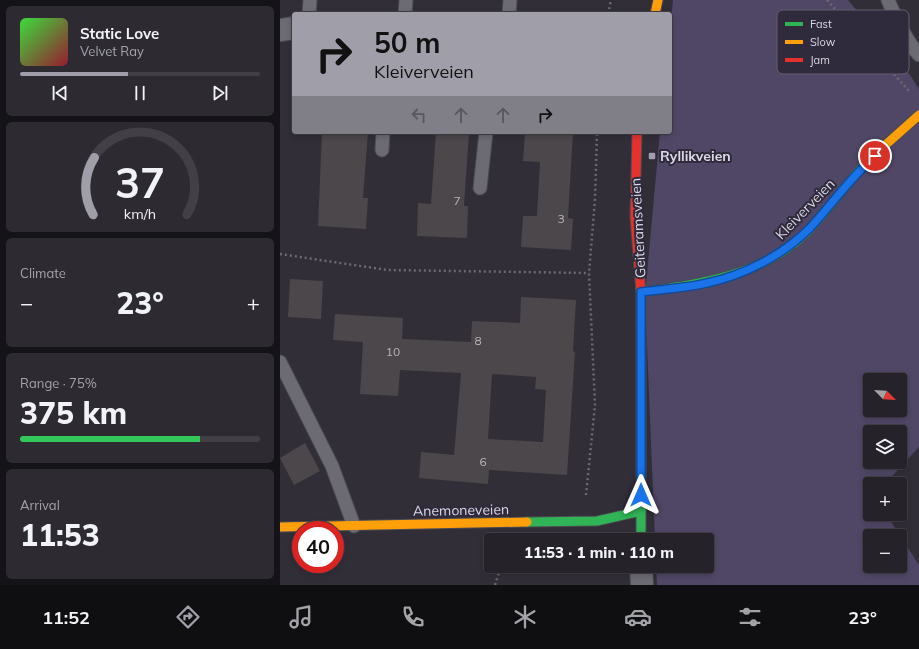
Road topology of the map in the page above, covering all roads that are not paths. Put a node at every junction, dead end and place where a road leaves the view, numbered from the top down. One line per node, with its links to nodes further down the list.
1 (310, 0): 7 (lane)
2 (406, 0): 8 (lane)
3 (510, 0): 9 (lane)
4 (658, 0): 10 (street)
5 (888, 0): 6 (lane)
6 (893, 10)
7 (309, 12)
8 (405, 12)
9 (509, 12)
10 (655, 12)
11 (292, 28): 12 (street)
12 (280, 30)
13 (909, 42): 14 (lane)
14 (919, 54)
15 (919, 115): 21 (street, Kleiverveien)
16 (383, 134): 19 (lane)
17 (486, 134): 20 (lane)
18 (636, 134): 21 (street, Geiteramsveien)
19 (382, 150)
20 (480, 188)
21 (641, 292): 23 (street, Geiteramsveien)
22 (280, 362): 24 (lane)
23 (641, 511): 24 (street, Anemoneveien); 26 (street, Geiteramsveien)
24 (354, 526): 25 (street, Anemoneveien)
25 (280, 527)
26 (641, 533)
27 (641, 573): 28 (street)
28 (642, 585)

